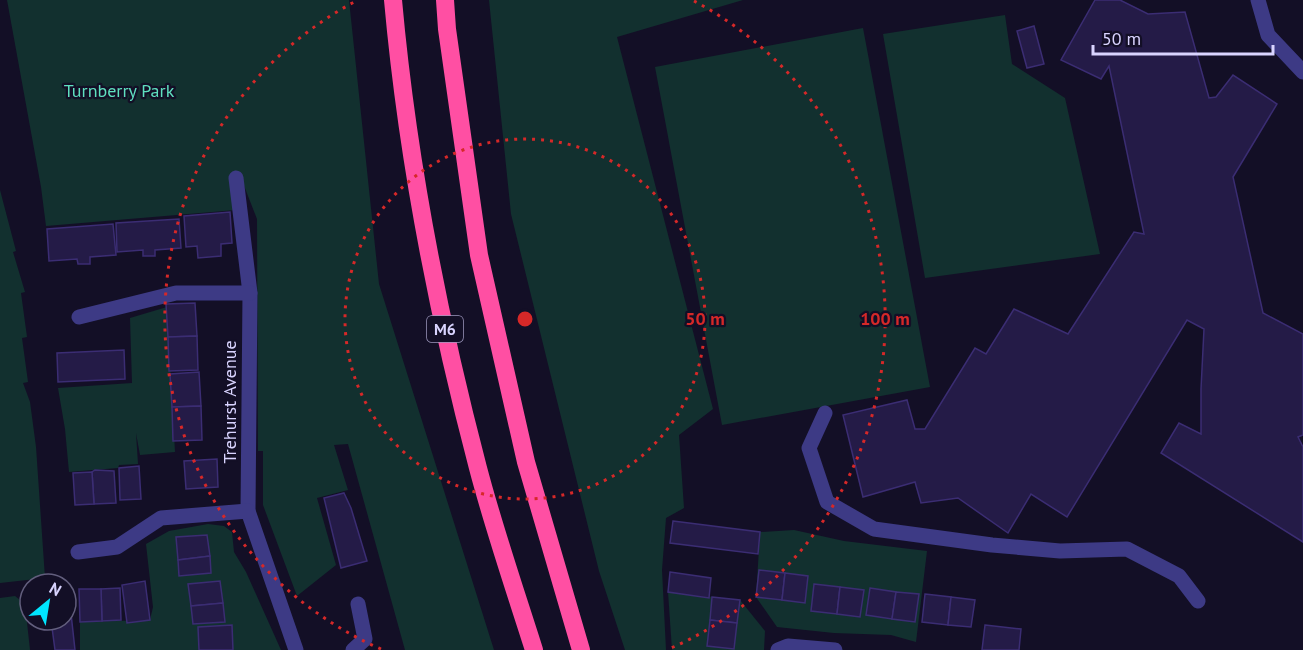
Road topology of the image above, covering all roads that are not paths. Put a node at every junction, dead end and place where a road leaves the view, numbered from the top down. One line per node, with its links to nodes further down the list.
1 (393, 0): 15 (highway, M6)
2 (445, 0): 16 (highway)
3 (1258, 0): 4 (street)
4 (1303, 72)
5 (236, 178): 6 (street, Trehurst Avenue)
6 (250, 293): 7 (street); 9 (street, Trehurst Avenue)
7 (80, 317)
8 (825, 413): 11 (street)
9 (248, 511): 10 (street); 13 (street, Trehurst Avenue)
10 (78, 552)
11 (1198, 601)
12 (358, 604): 14 (street)
13 (296, 650)
14 (353, 650)
15 (534, 650)
16 (581, 650)
17 (778, 650): 18 (street)
18 (835, 650)

